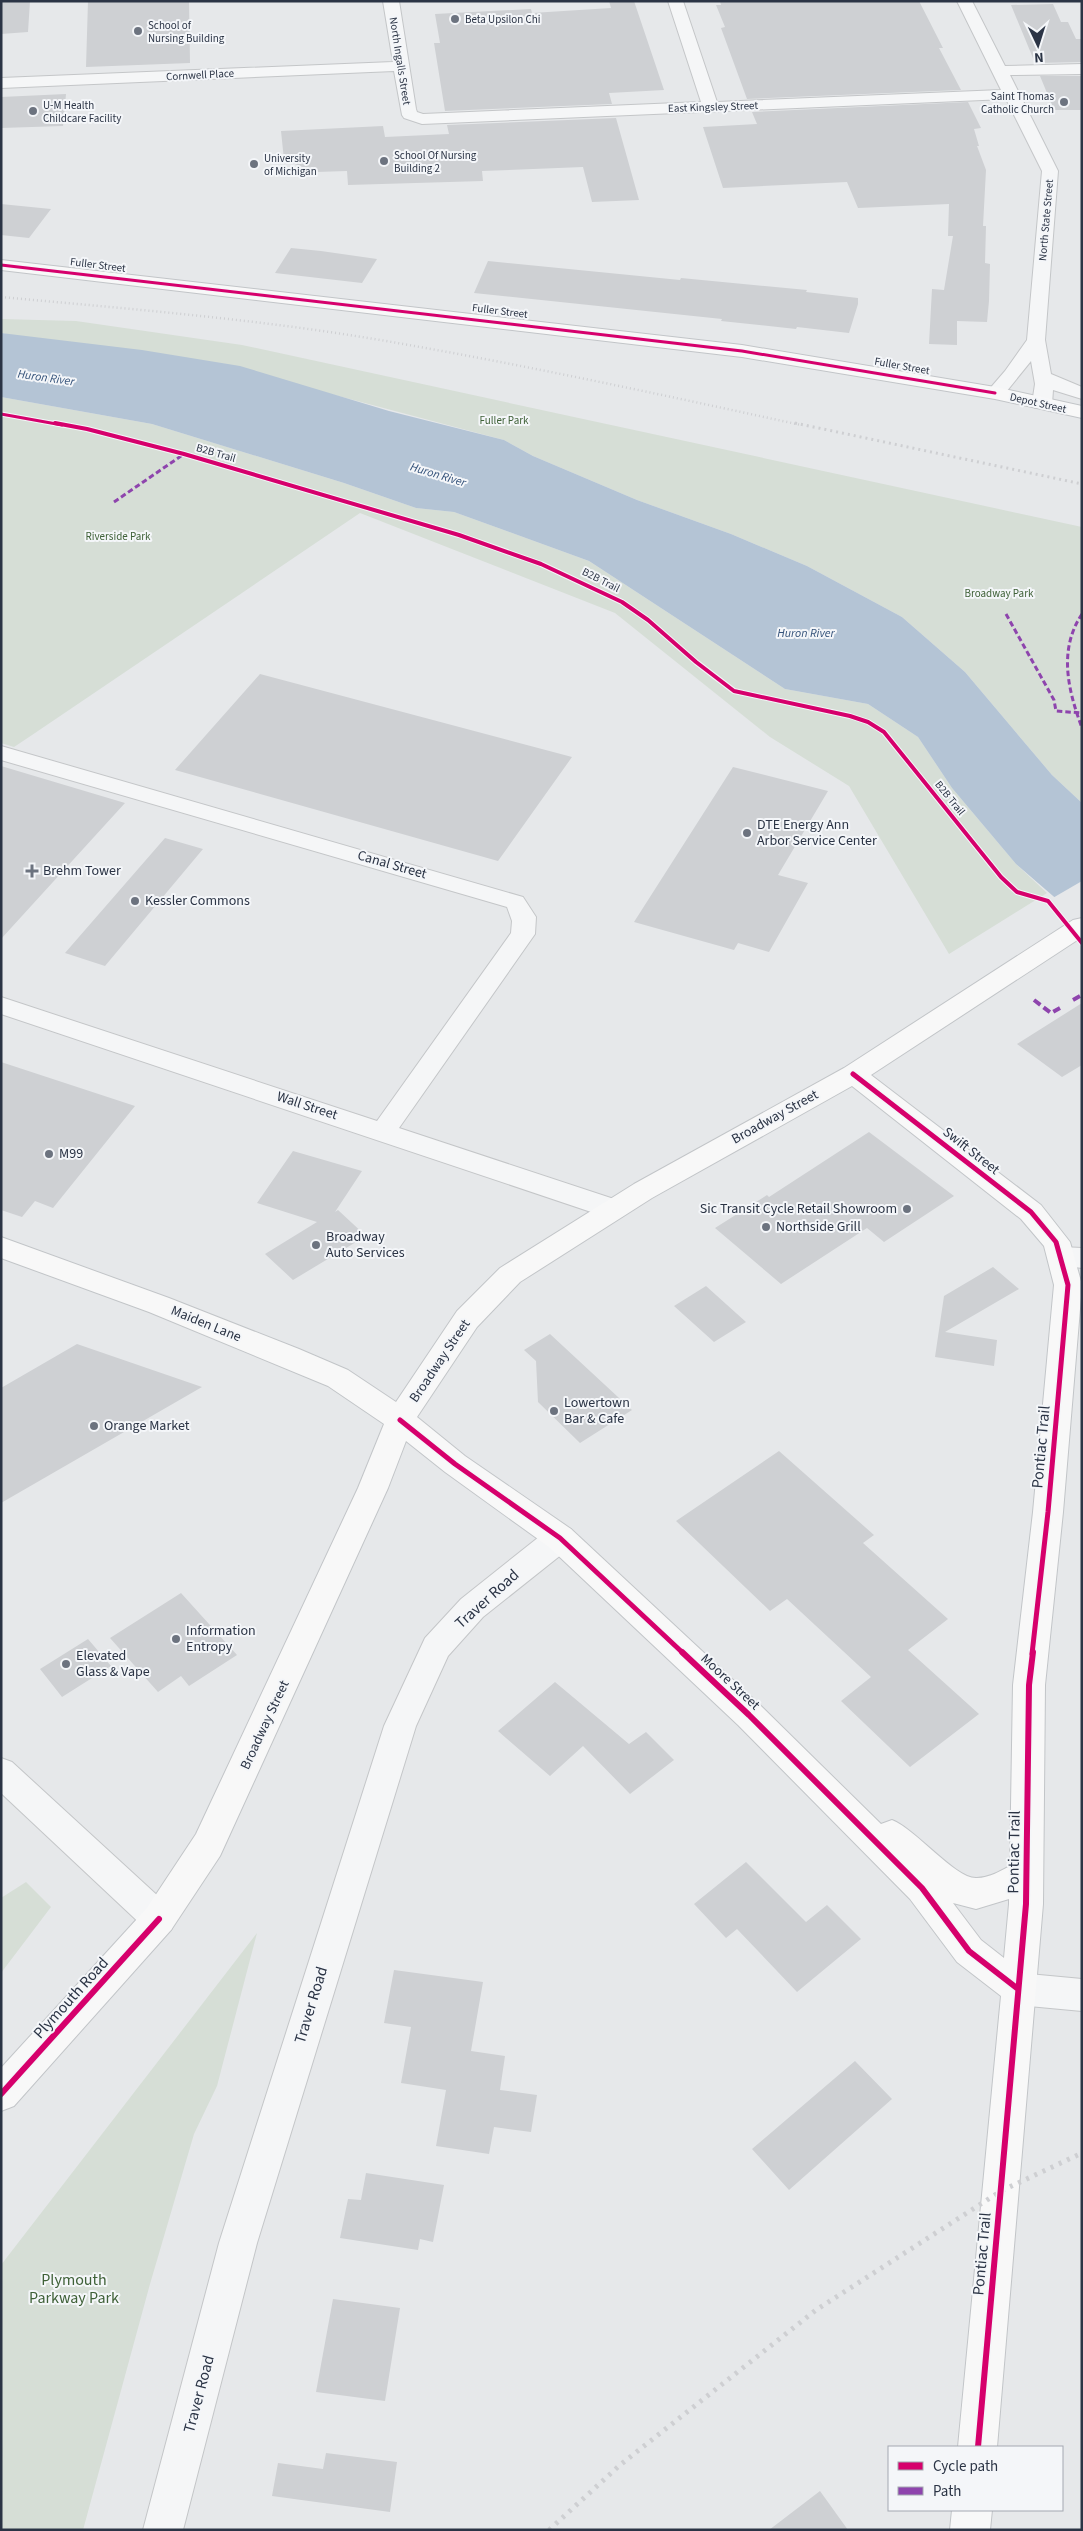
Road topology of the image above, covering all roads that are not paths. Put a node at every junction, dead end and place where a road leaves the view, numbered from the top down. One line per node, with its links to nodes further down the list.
1 (391, 1): 4 (street, North Ingalls Street)
2 (675, 1): 9 (street)
3 (964, 1): 6 (street, North State Street)
4 (399, 66): 7 (street, Cornwell Place); 10 (street, North Ingalls Street)
5 (1082, 69): 6 (street)
6 (999, 71): 8 (street, North State Street)
7 (1, 83)
8 (1010, 94): 9 (street, East Kingsley Street); 12 (street, North State Street)
9 (711, 107): 10 (street, East Kingsley Street)
10 (415, 118)
11 (1, 265): 14 (main road, Fuller Street)
12 (1036, 340): 13 (street); 14 (street)
13 (1042, 376): 15 (street); 16 (street)
14 (995, 393): 16 (main road, Depot Street)
15 (1082, 393)
16 (1042, 404): 17 (main road, Depot Street)
17 (1082, 412)
18 (1, 753): 22 (street, Canal Street)
19 (1082, 926): 21 (main road, Broadway Street)
20 (1, 1004): 22 (street, Wall Street)
21 (853, 1074): 23 (main road, Broadway Street); 25 (main road, Swift Street)
22 (383, 1131): 23 (street, Wall Street)
23 (613, 1209): 26 (main road, Broadway Street)
24 (1, 1247): 26 (main road, Maiden Lane)
25 (1072, 1258): 30 (main road, Pontiac Trail)
26 (400, 1420): 27 (main road, Moore Street); 31 (main road, Broadway Street)
27 (560, 1538): 29 (main road, Moore Street); 37 (street, Traver Road)
28 (1, 1772): 31 (street)
29 (863, 1828): 30 (main road); 32 (main road, Moore Street)
30 (1026, 1875): 32 (main road, Pontiac Trail)
31 (159, 1918): 34 (main road, Plymouth Road)
32 (1018, 1989): 33 (street); 35 (main road, Pontiac Trail)
33 (1082, 1996)
34 (1, 2094)
35 (978, 2446)
36 (972, 2511): 38 (main road)
37 (163, 2530)
38 (970, 2530)

